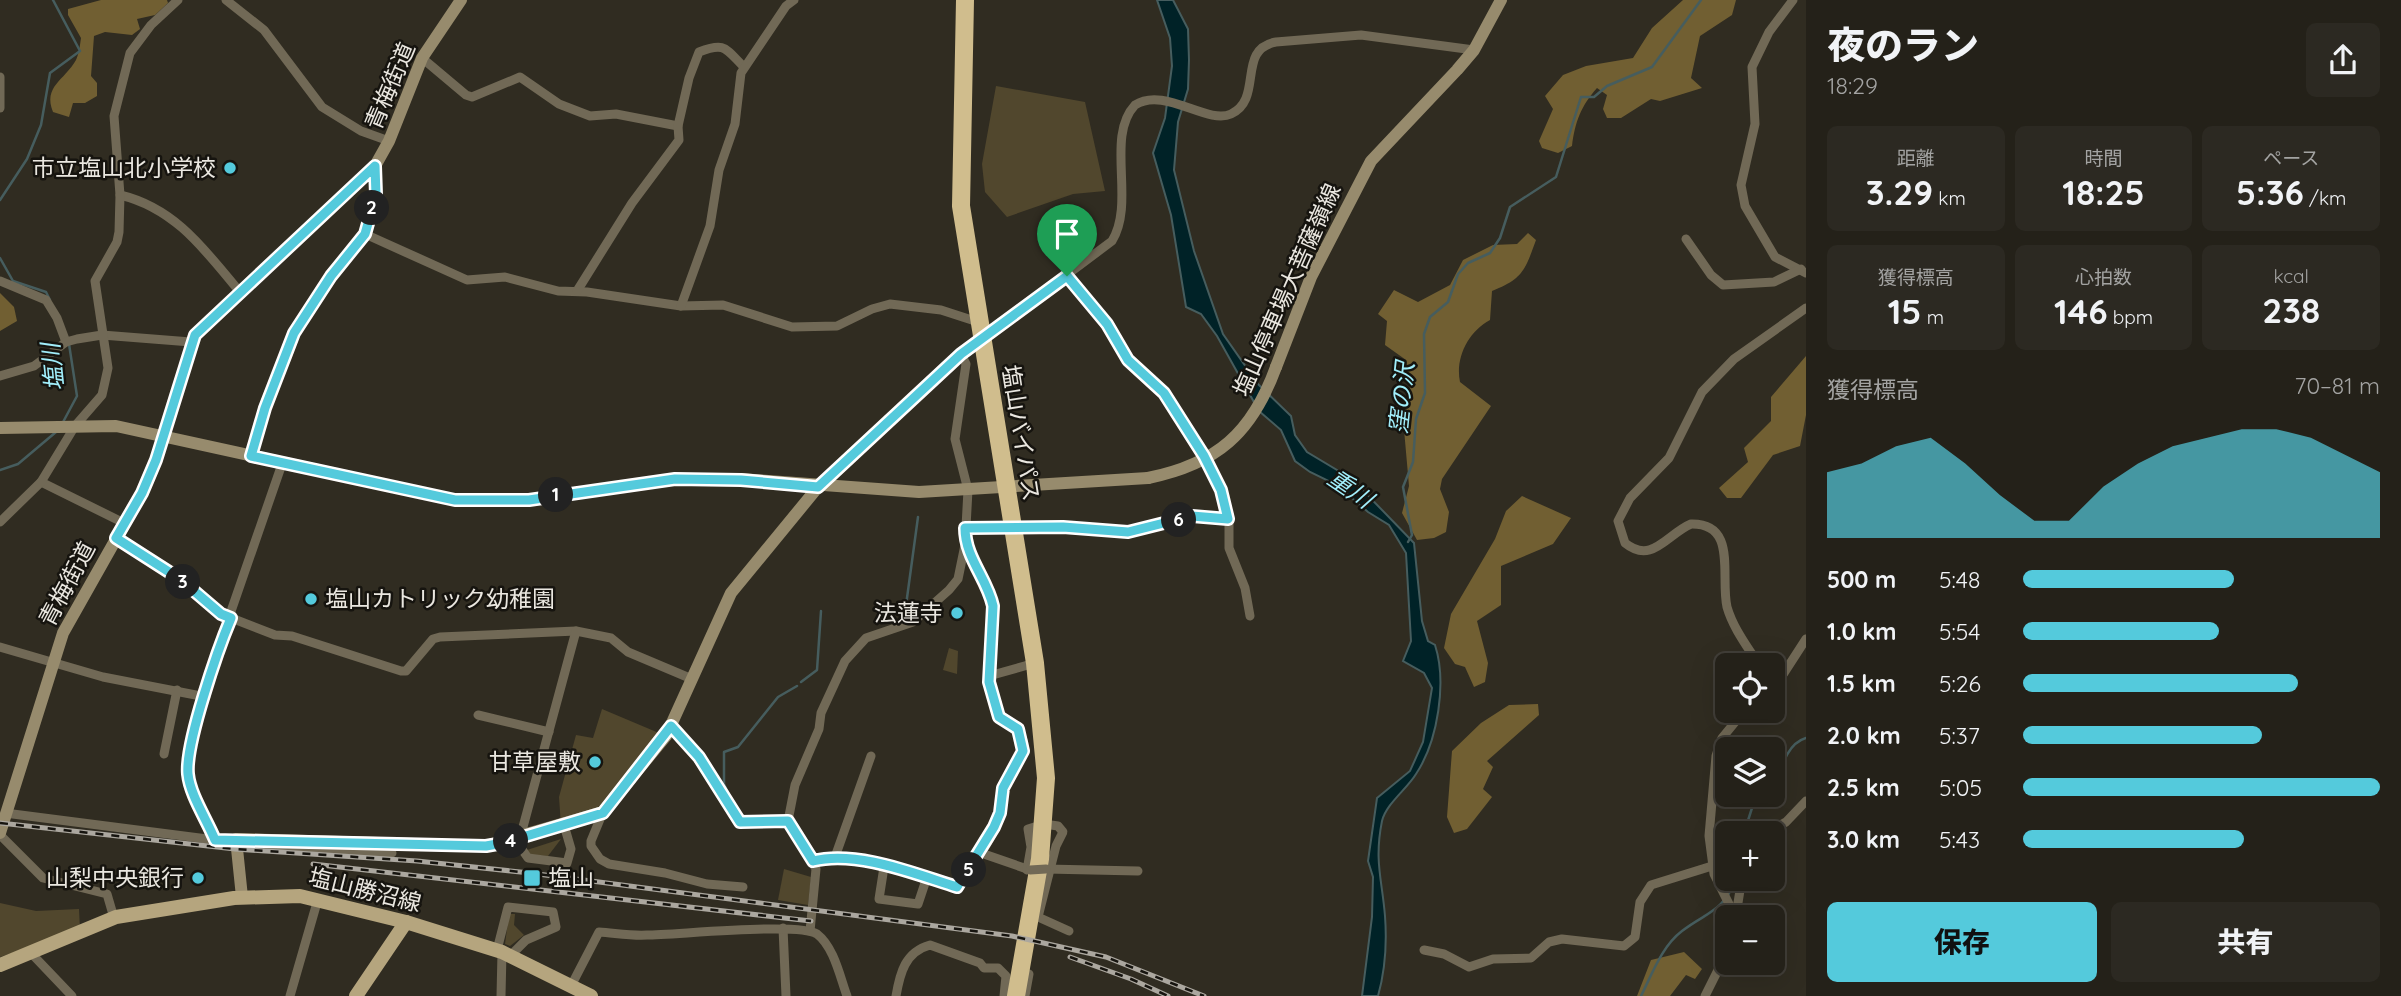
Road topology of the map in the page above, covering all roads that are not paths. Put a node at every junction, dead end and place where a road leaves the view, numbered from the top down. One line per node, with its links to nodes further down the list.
1 (178, 0): 18 (street)
2 (226, 0): 16 (street)
3 (451, 0): 9 (street)
4 (461, 0): 9 (street, 青梅街道)
5 (794, 0): 12 (street)
6 (965, 0): 28 (highway, 塩山バイパス)
7 (1501, 0): 10 (street, 塩山停車場大菩薩嶺線)
8 (1793, 0): 21 (street)
9 (450, 14): 11 (street, 青梅街道)
10 (1474, 50): 22 (street); 41 (street, 塩山停車場大菩薩嶺線, bridge)
11 (422, 58): 15 (street); 16 (street, 青梅街道)
12 (744, 66): 15 (street); 26 (street)
13 (0, 77): 14 (street)
14 (0, 108)
15 (678, 126): 25 (street)
16 (389, 141): 17 (street, 青梅街道)
17 (375, 166): 19 (street); 24 (street, 青梅街道)
18 (120, 195): 24 (street); 29 (street)
19 (365, 234): 25 (street); 37 (street)
20 (1686, 239): 21 (street)
21 (1803, 271)
22 (1067, 276): 28 (street); 43 (street)
23 (0, 281): 30 (street)
24 (239, 291): 31 (street, 青梅街道)
25 (577, 291): 26 (street)
26 (681, 306): 28 (street)
27 (1806, 308): 55 (street)
28 (980, 330): 32 (street); 41 (highway, 塩山バイパス)
29 (102, 335): 30 (street); 31 (street); 34 (street)
30 (66, 342): 33 (street)
31 (191, 342): 36 (street, 青梅街道)
32 (961, 354): 40 (street); 42 (street)
33 (0, 376)
34 (74, 426): 35 (street, 塩山停車場大菩薩嶺線); 36 (street, 塩山停車場大菩薩嶺線); 39 (street)
35 (0, 428)
36 (163, 434): 37 (street, 塩山停車場大菩薩嶺線); 45 (street, 青梅街道)
37 (251, 456): 38 (street, 塩山停車場大菩薩嶺線)
38 (282, 464): 40 (street, 塩山停車場大菩薩嶺線); 51 (street)
39 (41, 482): 44 (street); 45 (street)
40 (818, 487): 42 (street, 塩山停車場大菩薩嶺線); 60 (street)
41 (1006, 487): 42 (street, 塩山停車場大菩薩嶺線); 46 (highway, 塩山バイパス)
42 (968, 490): 47 (street)
43 (1228, 519): 46 (street); 50 (street)
44 (0, 522)
45 (124, 523): 48 (street, 青梅街道)
46 (1012, 527): 47 (street); 56 (highway, 塩山バイパス)
47 (965, 528): 49 (street)
48 (116, 538): 51 (street); 57 (street, 青梅街道)
49 (965, 545): 59 (street); 72 (street)
50 (1250, 616)
51 (231, 618): 52 (street); 62 (street)
52 (576, 631): 60 (street); 66 (street)
53 (1806, 639): 58 (street)
54 (0, 646): 57 (street)
55 (1752, 653)
56 (1035, 663): 59 (street); 74 (highway, 塩山バイパス)
57 (51, 664): 61 (street); 70 (street, 青梅街道)
58 (1785, 671)
59 (989, 676): 81 (street)
60 (692, 679): 65 (street)
61 (177, 690): 62 (street); 67 (street)
62 (206, 697): 79 (street)
63 (478, 715): 66 (street)
64 (1734, 723): 84 (street)
65 (671, 726): 71 (street); 72 (street)
66 (549, 732): 77 (street)
67 (164, 754)
68 (871, 755): 82 (street)
69 (1806, 801): 73 (street)
70 (3, 812): 76 (street, 青梅街道); 79 (street)
71 (603, 813): 75 (street); 90 (street)
72 (788, 821): 83 (street)
73 (1785, 822)
74 (1044, 824): 86 (street); 87 (street); 115 (highway, 塩山バイパス)
75 (564, 825): 77 (street); 77 (street)
76 (0, 834): 95 (street)
77 (520, 838): 78 (street)
78 (241, 839): 79 (street); 80 (street); 91 (street)
79 (215, 840)
80 (392, 853)
81 (981, 853): 87 (street); 89 (street)
82 (835, 857): 83 (street); 85 (street)
83 (813, 861): 98 (street)
84 (1712, 866): 93 (street); 100 (street)
85 (884, 867): 89 (street); 89 (street)
86 (1048, 869): 87 (street, bridge); 88 (street); 94 (street)
87 (1028, 870)
88 (1138, 872)
89 (927, 877)
90 (743, 887)
91 (242, 897): 92 (main road, 塩山勝沼線); 95 (main road, 塩山勝沼線)
92 (318, 899): 96 (main road, 塩山勝沼線); 107 (street)
93 (1730, 905)
94 (1038, 917): 99 (street); 116 (street)
95 (114, 918): 101 (main road, 塩山勝沼線)
96 (406, 922): 102 (main road, 塩山勝沼線); 108 (main road)
97 (783, 928): 98 (street); 105 (street); 111 (street)
98 (810, 931): 112 (street)
99 (1069, 931)
100 (1424, 950)
101 (30, 952): 103 (main road, 塩山勝沼線); 106 (street)
102 (503, 952): 102 (street); 105 (main road, 塩山勝沼線); 109 (street)
103 (0, 965)
104 (1718, 975): 117 (street)
105 (571, 986): 110 (main road, 塩山勝沼線)
106 (72, 996)
107 (290, 996)
108 (356, 996)
109 (501, 996)
110 (591, 996)
111 (786, 996)
112 (847, 996)
113 (895, 996): 114 (street)
114 (1003, 996)
115 (1016, 996)
116 (1025, 996)
117 (1705, 996)

